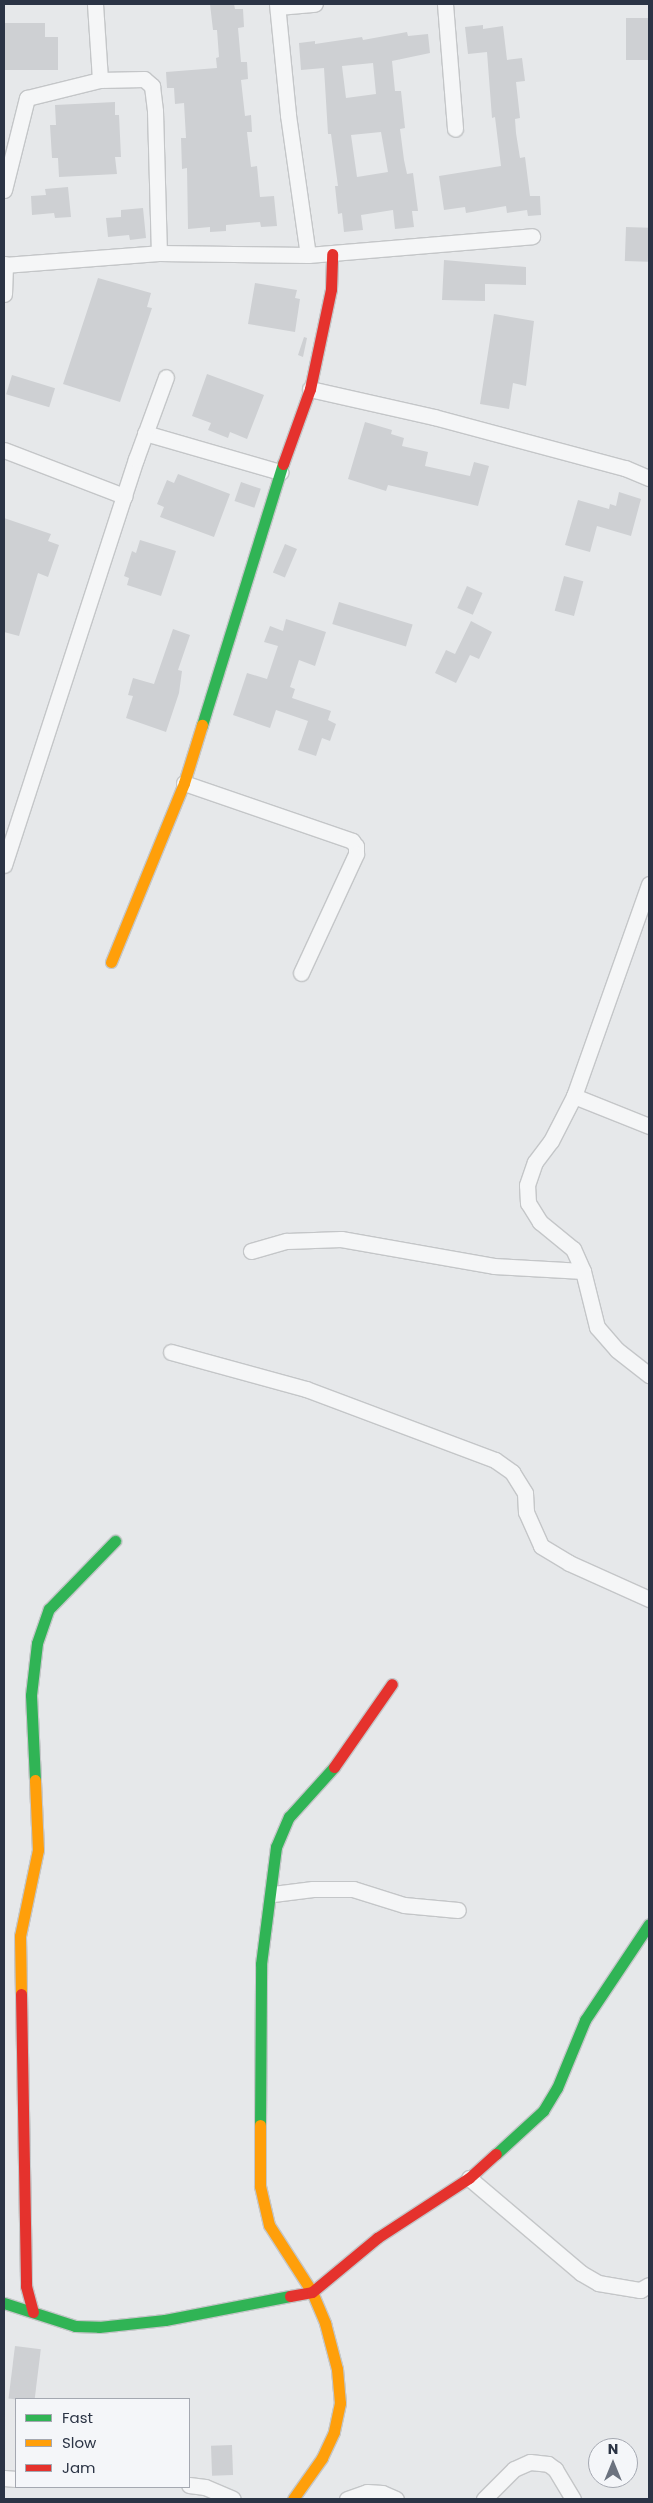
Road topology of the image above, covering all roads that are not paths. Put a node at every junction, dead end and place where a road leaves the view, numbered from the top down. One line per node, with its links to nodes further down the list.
1 (96, 4): 5 (street)
2 (315, 4): 4 (street)
3 (445, 4): 6 (street)
4 (277, 6): 11 (street)
5 (100, 80): 7 (street); 9 (street)
6 (454, 129)
7 (4, 190)
8 (532, 236): 10 (street)
9 (159, 253): 11 (street); 12 (street)
10 (332, 254): 11 (street); 15 (street)
11 (308, 255)
12 (5, 265): 13 (street)
13 (4, 294)
14 (166, 377): 16 (street)
15 (310, 389): 18 (street); 19 (street)
16 (145, 433): 18 (street); 21 (street)
17 (4, 450): 21 (street)
18 (280, 472): 22 (street)
19 (642, 472): 20 (street)
20 (649, 478)
21 (124, 496): 23 (street)
22 (184, 783): 25 (street); 26 (street)
23 (4, 865)
24 (649, 884): 27 (street)
25 (111, 962)
26 (301, 973)
27 (574, 1096): 28 (street); 30 (street)
28 (649, 1126)
29 (251, 1251): 30 (street)
30 (583, 1271): 32 (street)
31 (171, 1352): 34 (street)
32 (649, 1375)
33 (115, 1541): 43 (street)
34 (649, 1599)
35 (392, 1684): 36 (street)
36 (273, 1894): 37 (street); 41 (street)
37 (458, 1910)
38 (649, 1924): 39 (street)
39 (470, 2178): 40 (street); 41 (street)
40 (649, 2285)
41 (312, 2292): 43 (street); 46 (street)
42 (4, 2303): 43 (street)
43 (33, 2312)
44 (190, 2485): 45 (street)
45 (233, 2499)
46 (293, 2499)
47 (347, 2499): 48 (street)
48 (396, 2499)
49 (484, 2499): 50 (street)
50 (573, 2499)

